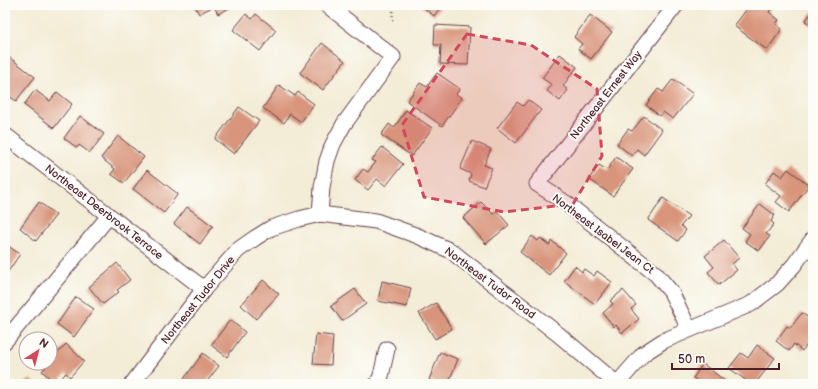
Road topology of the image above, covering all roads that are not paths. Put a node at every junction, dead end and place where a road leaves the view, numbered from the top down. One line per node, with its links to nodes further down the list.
1 (327, 5): 5 (street)
2 (676, 5): 4 (street, Northeast Ernest Way)
3 (5, 135): 6 (street, Northeast Deerbrook Terrace)
4 (537, 184): 9 (street, Northeast Isabel Jean Ct)
5 (320, 214): 8 (street, Northeast Tudor Drive); 14 (street, Northeast Tudor Road)
6 (109, 216): 8 (street, Northeast Deerbrook Terrace); 10 (street)
7 (813, 238): 9 (street)
8 (204, 289): 12 (street, Northeast Tudor Drive)
9 (689, 329): 14 (street)
10 (5, 341)
11 (387, 350): 13 (street)
12 (132, 384)
13 (377, 384)
14 (617, 384)

